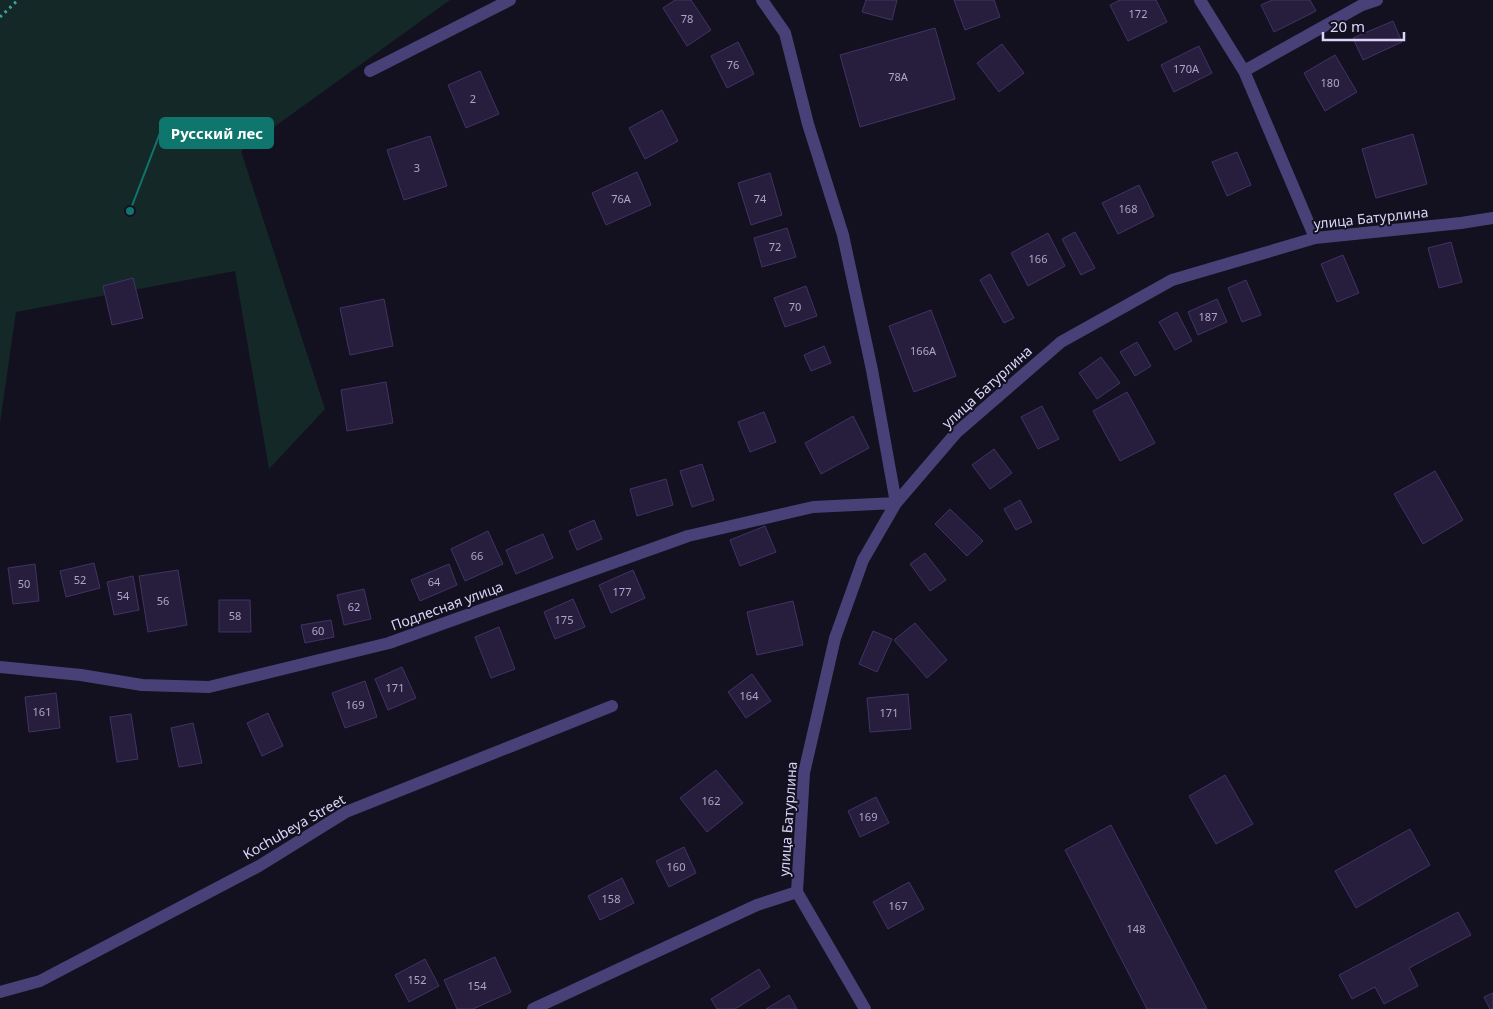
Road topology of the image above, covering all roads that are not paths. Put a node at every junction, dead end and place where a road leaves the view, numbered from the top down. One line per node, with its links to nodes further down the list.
1 (510, 0): 5 (street)
2 (762, 0): 9 (street)
3 (1200, 0): 6 (street)
4 (1377, 0): 6 (street)
5 (370, 71)
6 (1244, 71): 8 (street)
7 (1493, 218): 8 (street, улица Батурлина)
8 (1315, 238): 9 (street, улица Батурлина)
9 (896, 503): 10 (street, Подлесная улица); 12 (street, улица Батурлина)
10 (0, 667)
11 (612, 706): 13 (street, Kochubeya Street)
12 (797, 892): 14 (street, улица Батурлина); 15 (street)
13 (0, 992)
14 (533, 1009)
15 (865, 1009)

